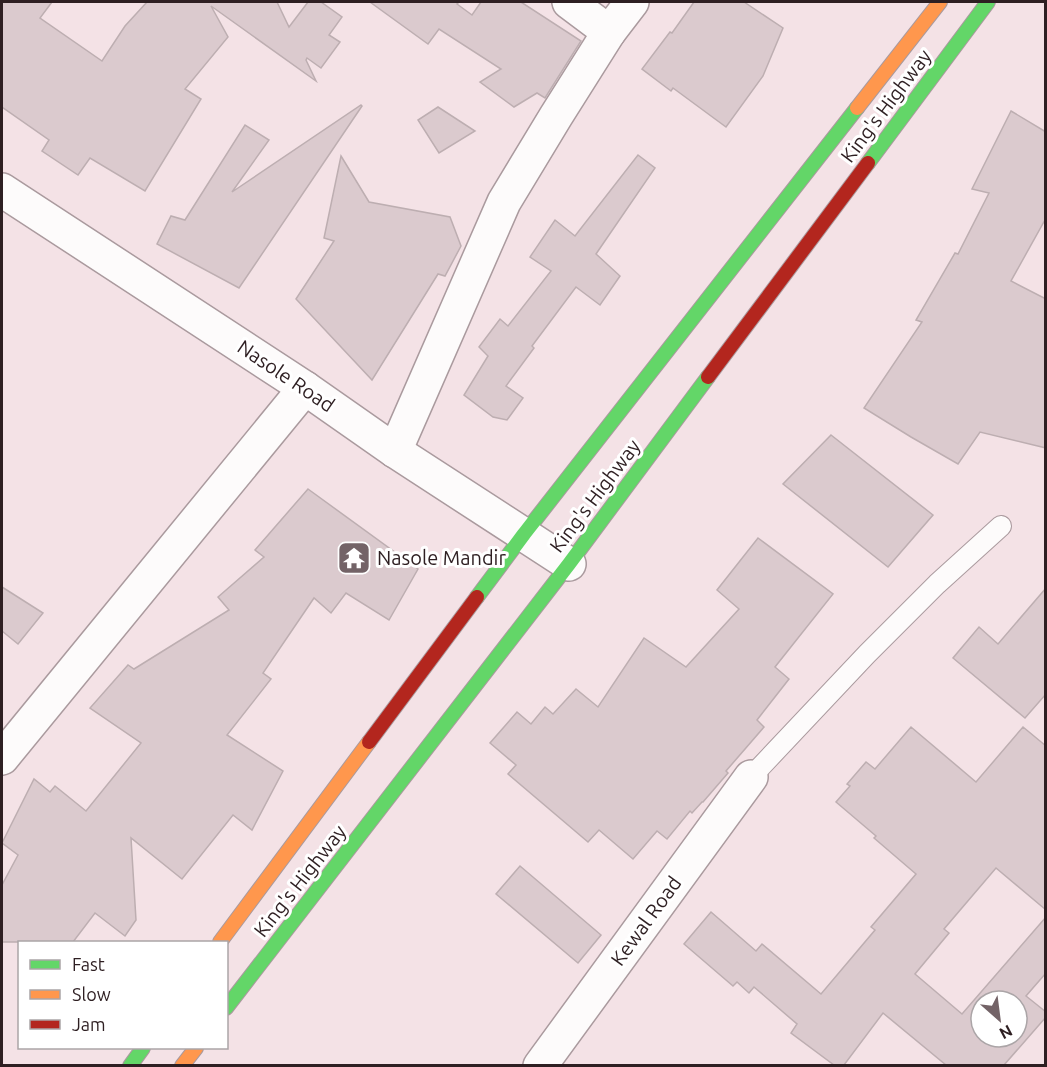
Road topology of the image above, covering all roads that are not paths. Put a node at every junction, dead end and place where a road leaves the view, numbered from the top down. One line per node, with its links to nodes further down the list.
1 (569, 2): 5 (street)
2 (632, 2): 5 (street)
3 (940, 2): 10 (highway, King's Highway)
4 (988, 2): 11 (highway, King's Highway)
5 (609, 32): 8 (street)
6 (2, 190): 7 (street, Nasole Road)
7 (305, 388): 8 (street, Nasole Road); 12 (street)
8 (395, 451): 10 (street, Nasole Road)
9 (1001, 526): 13 (lane)
10 (524, 534): 11 (street, Nasole Road); 14 (highway, King's Highway)
11 (569, 564): 15 (highway, King's Highway)
12 (2, 758)
13 (751, 777): 20 (street, Kewal Road)
14 (221, 941)
15 (228, 1005)
16 (142, 1049): 18 (highway)
17 (194, 1049): 19 (highway)
18 (130, 1065)
19 (182, 1065)
20 (540, 1065)

